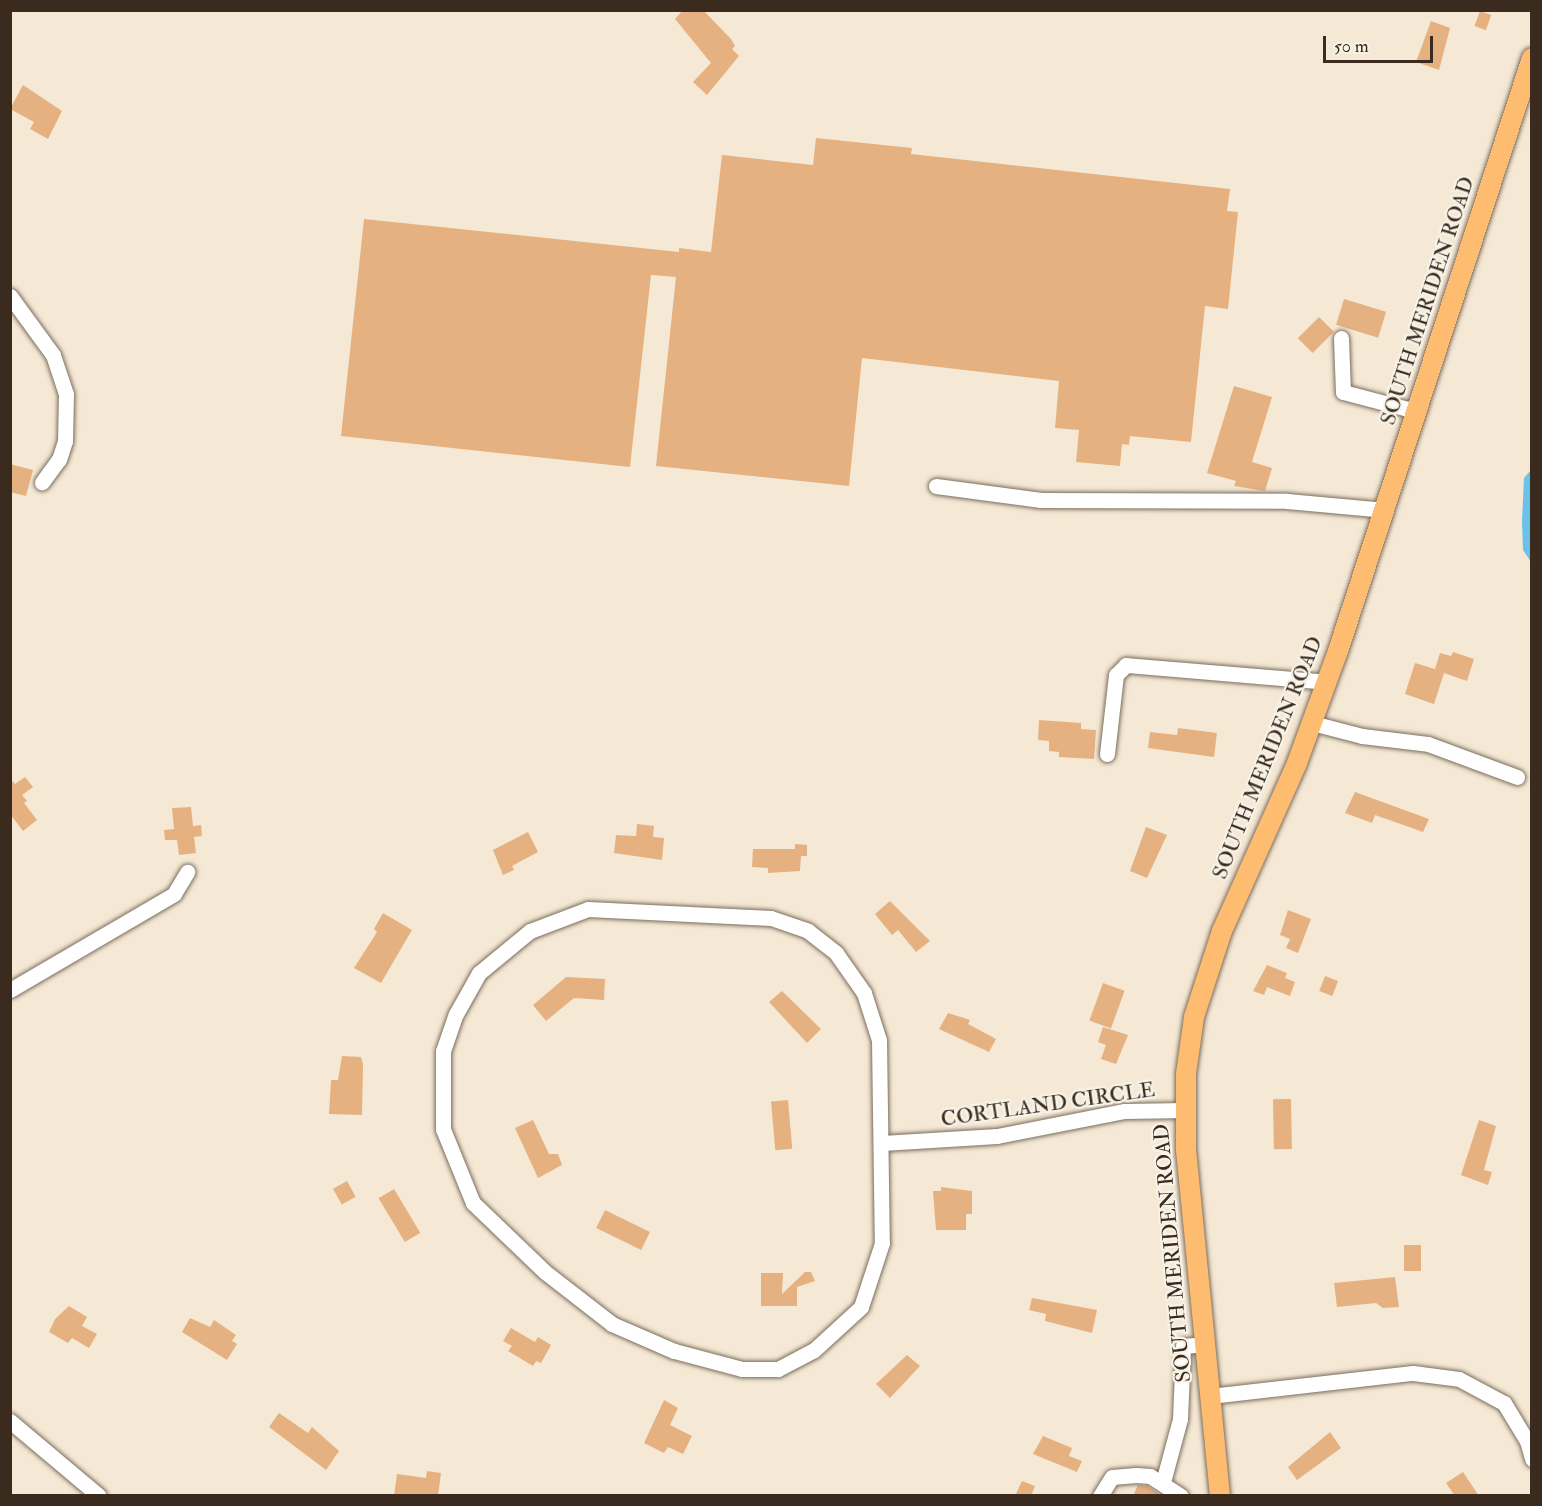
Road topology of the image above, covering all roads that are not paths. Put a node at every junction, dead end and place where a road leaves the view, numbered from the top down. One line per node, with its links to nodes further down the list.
1 (1532, 58): 4 (main road, SOUTH MERIDEN ROAD)
2 (10, 296): 5 (street)
3 (1341, 338): 4 (street)
4 (1416, 411): 7 (main road, SOUTH MERIDEN ROAD)
5 (42, 482)
6 (936, 486): 7 (street)
7 (1386, 510): 8 (main road, SOUTH MERIDEN ROAD)
8 (1327, 682): 9 (main road, SOUTH MERIDEN ROAD); 10 (street)
9 (1312, 723): 11 (street); 14 (main road, SOUTH MERIDEN ROAD)
10 (1107, 754)
11 (1517, 777)
12 (188, 872): 13 (street)
13 (10, 990)
14 (1185, 1110): 15 (street, CORTLAND CIRCLE); 16 (main road, SOUTH MERIDEN ROAD)
15 (882, 1143): 15 (street)
16 (1204, 1344): 17 (main road, SOUTH MERIDEN ROAD); 20 (street)
17 (1210, 1396): 19 (street); 24 (main road, SOUTH MERIDEN ROAD)
18 (10, 1421): 21 (street)
19 (1532, 1459)
20 (1163, 1482): 22 (street); 23 (street)
21 (99, 1496)
22 (1100, 1496)
23 (1181, 1496)
24 (1220, 1496)

